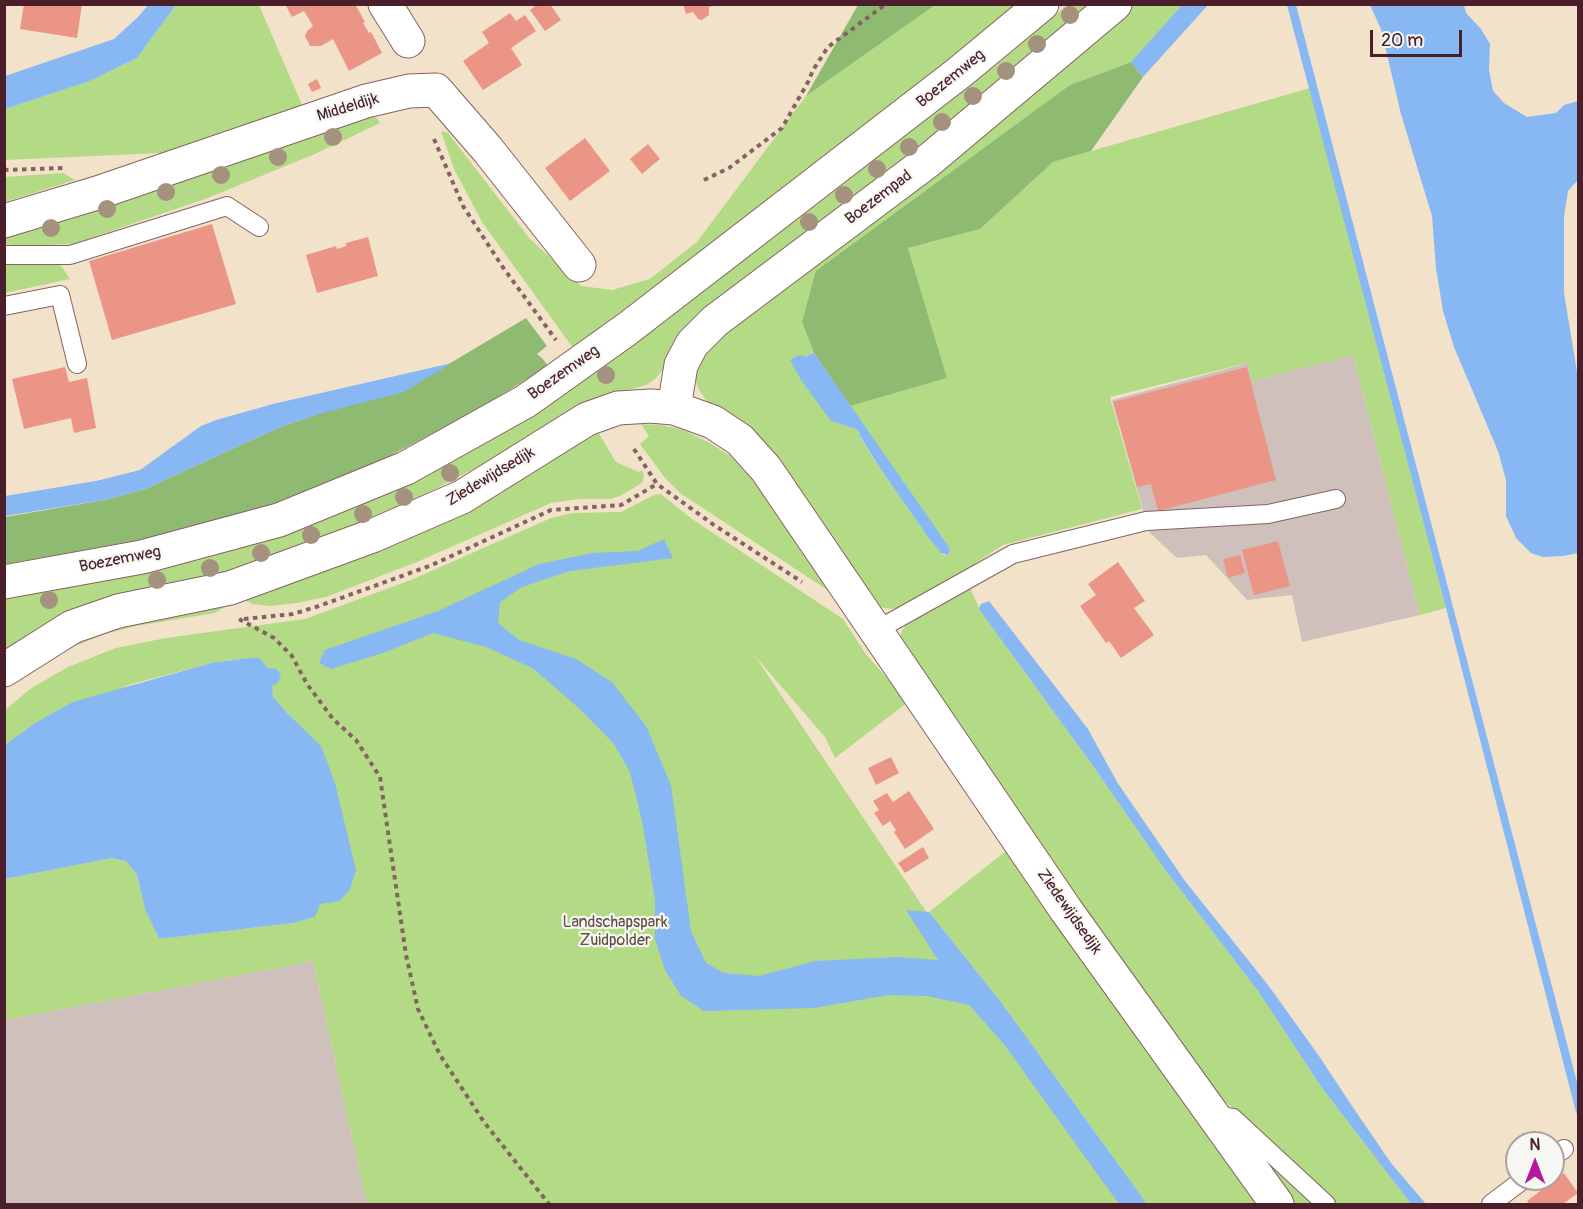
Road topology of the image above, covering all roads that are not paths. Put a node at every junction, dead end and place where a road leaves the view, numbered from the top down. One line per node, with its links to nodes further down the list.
1 (385, 4): 4 (street)
2 (1042, 4): 13 (street, Boezemweg)
3 (1115, 4): 11 (street, Boezempad)
4 (408, 41)
5 (4, 220): 8 (street, Middeldijk)
6 (259, 227): 7 (lane)
7 (4, 255)
8 (579, 265)
9 (4, 306): 10 (lane)
10 (77, 364)
11 (674, 408): 14 (street, Ziedewijdsedijk); 15 (street, Ziedewijdsedijk)
12 (1336, 499): 14 (lane)
13 (4, 582)
14 (877, 630): 16 (street, Ziedewijdsedijk)
15 (4, 670)
16 (1213, 1115): 18 (street, Ziedewijdsedijk); 19 (lane)
17 (1508, 1191): 20 (lane)
18 (1277, 1204)
19 (1326, 1204)
20 (1491, 1204)

